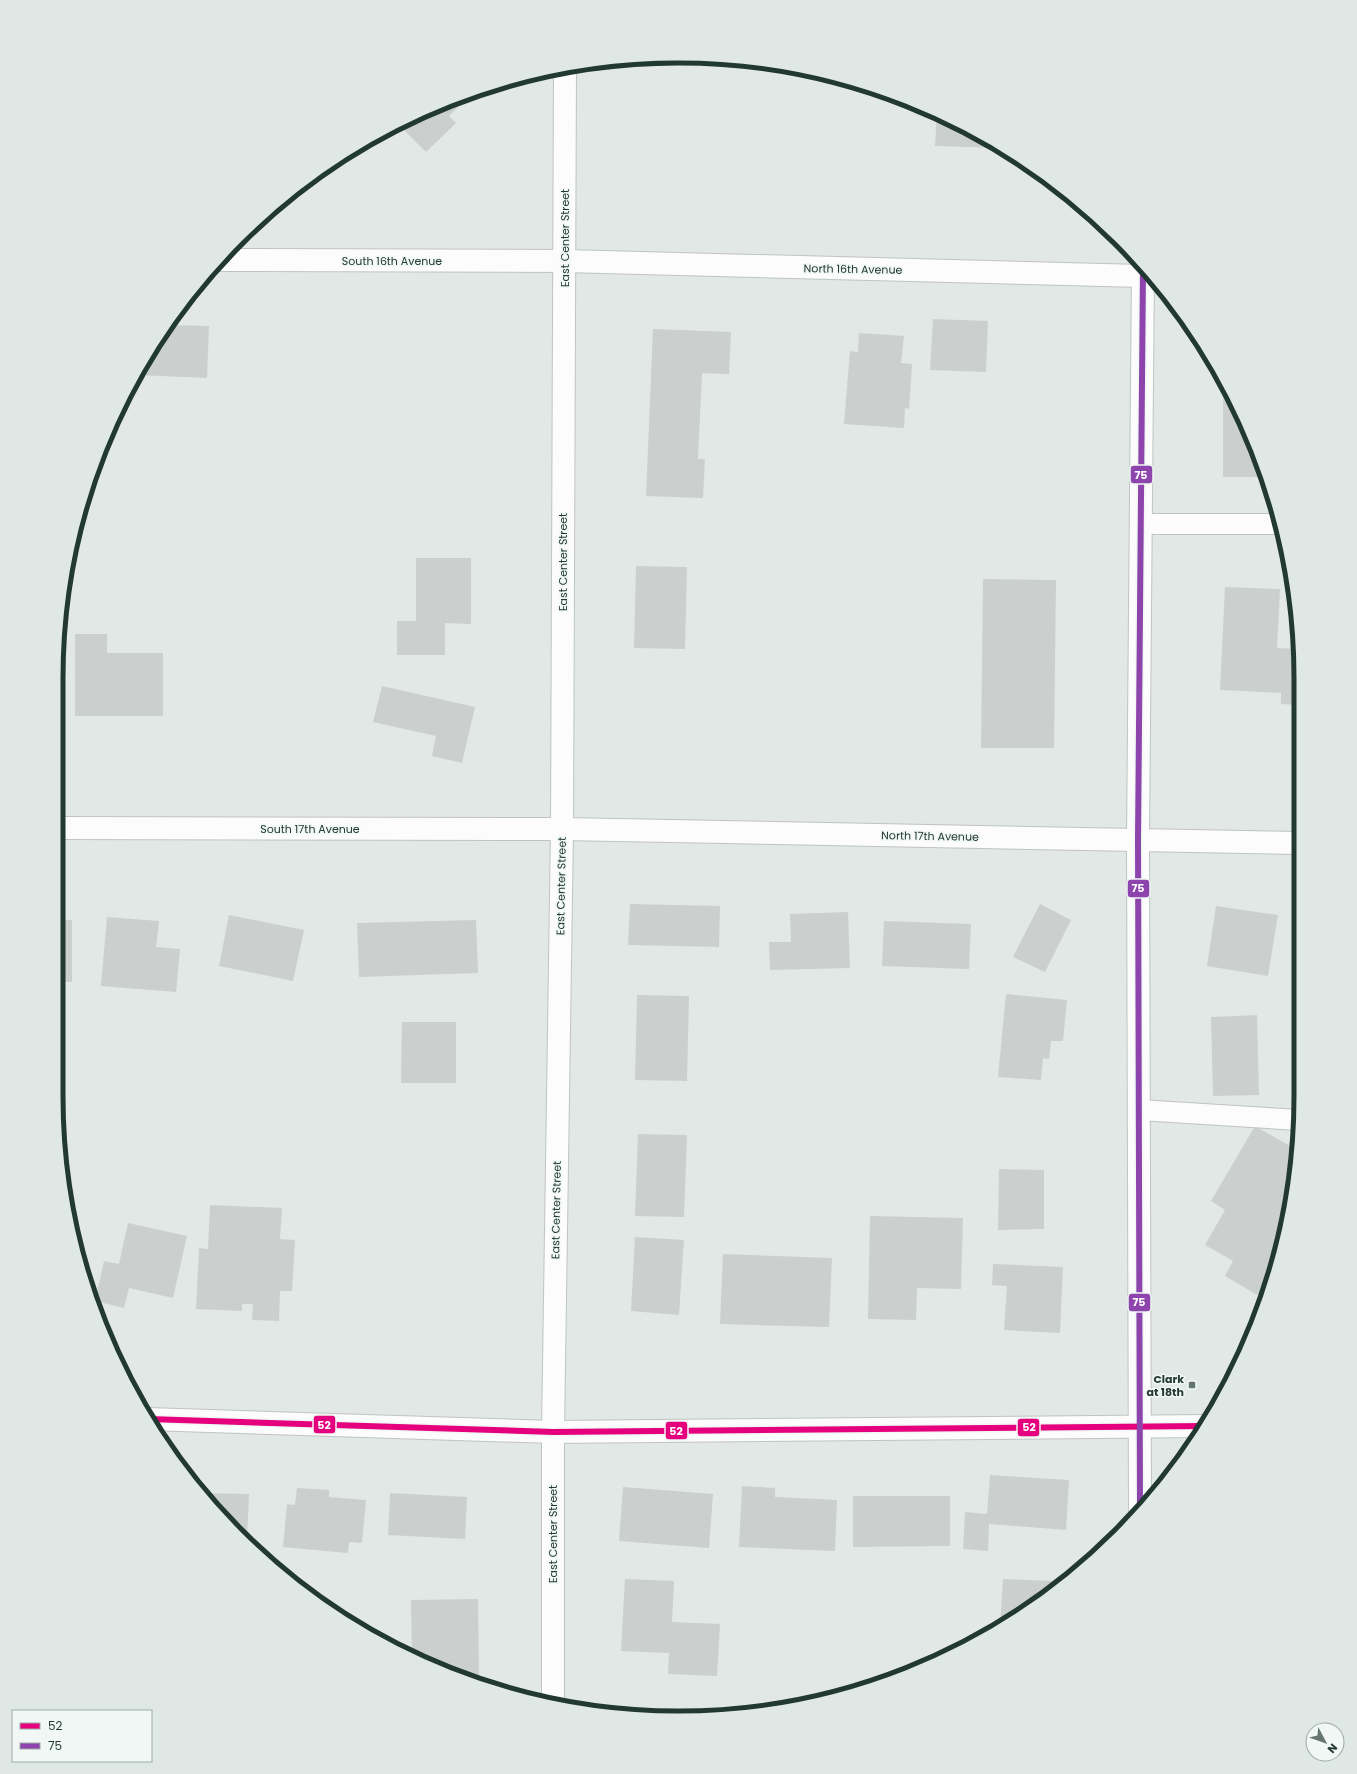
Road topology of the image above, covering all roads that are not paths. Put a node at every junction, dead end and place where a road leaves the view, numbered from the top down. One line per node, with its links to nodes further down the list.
1 (565, 74): 3 (street, East Center Street)
2 (228, 260): 3 (street, South 16th Avenue)
3 (564, 261): 4 (street, North 16th Avenue); 9 (street, East Center Street)
4 (1140, 272)
5 (1143, 275): 6 (street)
6 (1141, 524): 7 (lane); 10 (street)
7 (1274, 524)
8 (63, 828): 9 (street, South 17th Avenue)
9 (562, 829): 10 (street, North 17th Avenue); 17 (street, East Center Street)
10 (1138, 840): 11 (street, North 17th Avenue); 12 (street)
11 (1294, 843)
12 (1139, 1110): 13 (lane); 15 (street)
13 (1293, 1120)
14 (156, 1419): 17 (street)
15 (1139, 1426): 16 (street); 17 (street); 18 (street)
16 (1197, 1426)
17 (553, 1432): 19 (street, East Center Street)
18 (1140, 1502)
19 (553, 1698)

